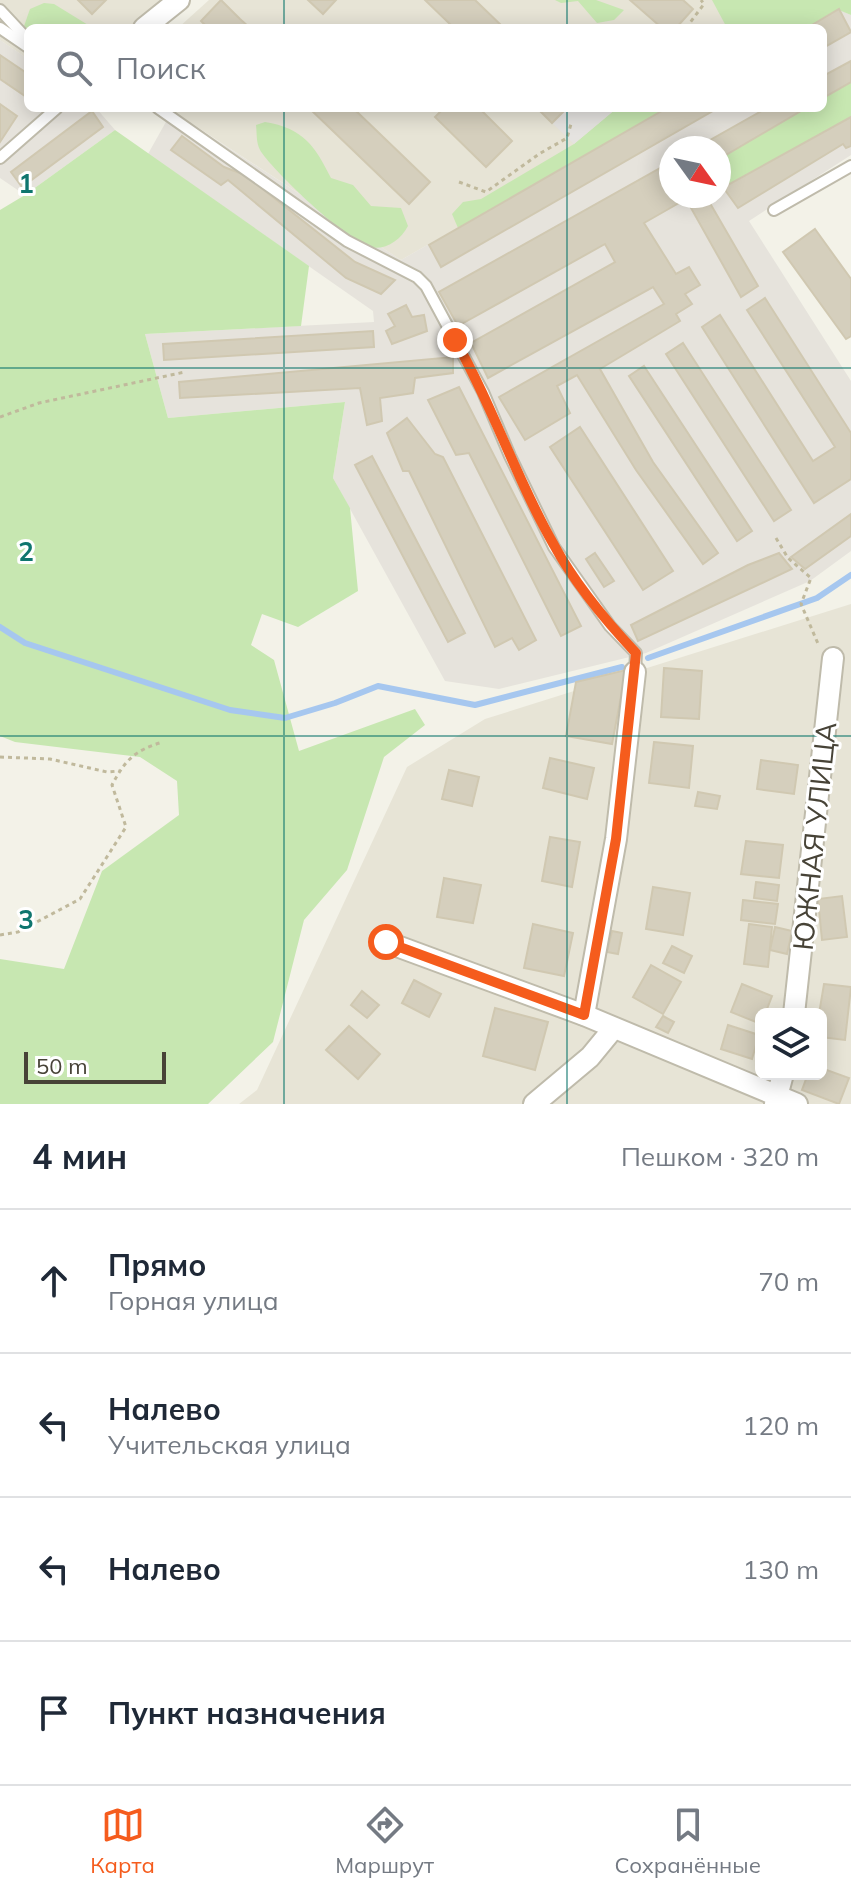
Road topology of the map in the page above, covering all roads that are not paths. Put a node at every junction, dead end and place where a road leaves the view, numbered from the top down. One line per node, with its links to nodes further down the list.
1 (179, 0): 3 (street)
2 (0, 10): 5 (lane)
3 (149, 24)
4 (0, 28): 6 (lane)
5 (24, 36)
6 (24, 44)
7 (52, 112): 9 (lane)
8 (164, 112): 13 (lane)
9 (0, 158)
10 (851, 166): 11 (lane)
11 (774, 210)
12 (833, 658): 15 (street, ЮЖНАЯ УЛИЦА)
13 (635, 672): 16 (street)
14 (386, 942): 16 (street)
15 (795, 1008)
16 (584, 1015): 17 (street)
17 (613, 1029): 19 (street); 20 (street)
18 (783, 1080): 19 (street)
19 (784, 1101)
20 (534, 1104)

